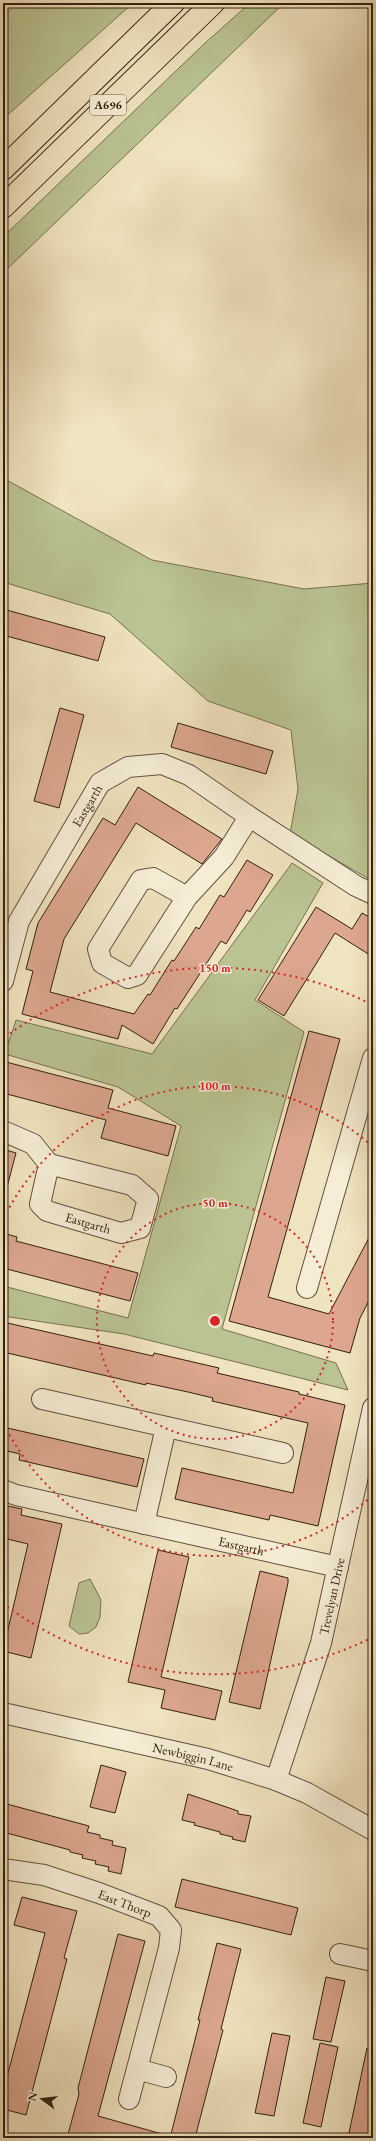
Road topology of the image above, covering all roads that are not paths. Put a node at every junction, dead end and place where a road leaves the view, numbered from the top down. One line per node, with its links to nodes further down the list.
1 (173, 3): 4 (highway, A696)
2 (213, 3): 3 (highway, A696)
3 (53, 159): 5 (highway, A696); 6 (highway, A696)
4 (3, 169)
5 (3, 207)
6 (3, 218)
7 (249, 817): 8 (street, Eastgarth); 9 (street); 10 (street, Eastgarth)
8 (373, 894)
9 (187, 897): 9 (street)
10 (3, 981)
11 (373, 1058): 12 (street)
12 (370, 1084): 15 (street)
13 (3, 1131): 14 (street)
14 (49, 1164): 14 (street, Eastgarth)
15 (307, 1288)
16 (42, 1399): 18 (street)
17 (373, 1408): 22 (street, Trevelyan Drive)
18 (166, 1427): 19 (street); 21 (street)
19 (283, 1453)
20 (3, 1490): 21 (street, Eastgarth)
21 (144, 1524): 22 (street, Eastgarth)
22 (338, 1567): 24 (street, Trevelyan Drive)
23 (3, 1713): 24 (street, Newbiggin Lane)
24 (276, 1780): 25 (street, Newbiggin Lane)
25 (373, 1830)
26 (3, 1869): 29 (street, East Thorp)
27 (340, 1954): 28 (street)
28 (373, 1961)
29 (137, 2069): 30 (street); 31 (street, East Thorp)
30 (166, 2077)
31 (129, 2099)

